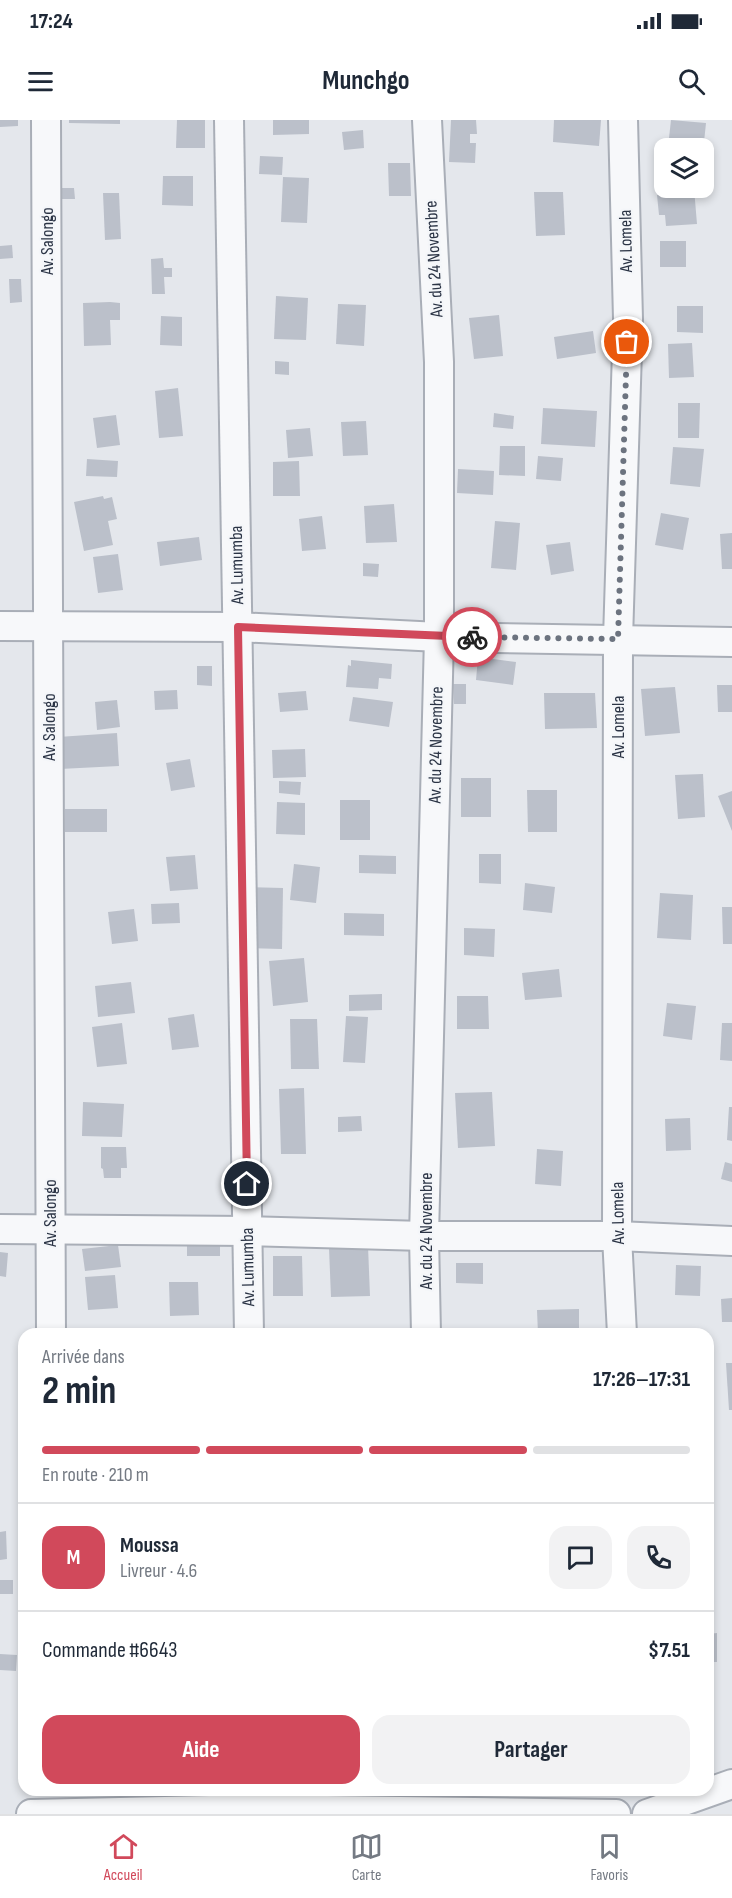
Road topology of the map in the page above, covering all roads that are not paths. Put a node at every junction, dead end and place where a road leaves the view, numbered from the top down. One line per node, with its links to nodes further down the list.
1 (46, 120): 6 (street, Av. Salongo)
2 (229, 120): 7 (street, Av. Lumumba)
3 (427, 120): 8 (street, Av. du 24 Novembre)
4 (623, 120): 9 (street, Av. Lomela)
5 (0, 626): 6 (street)
6 (48, 627): 7 (street); 11 (street, Av. Salongo)
7 (238, 627): 8 (street); 13 (street, Av. Lumumba)
8 (439, 637): 9 (street); 14 (street, Av. du 24 Novembre)
9 (618, 639): 10 (street); 15 (street, Av. Lomela)
10 (732, 642)
11 (50, 1228): 12 (street); 13 (street); 17 (street, Av. Salongo)
12 (0, 1229)
13 (248, 1231): 14 (street); 18 (street, Av. Lumumba)
14 (424, 1236): 15 (street); 19 (street, Av. du 24 Novembre)
15 (617, 1236): 16 (street); 20 (street, Av. Lomela)
16 (732, 1240)
17 (51, 1328)
18 (249, 1328)
19 (426, 1328)
20 (622, 1328)
21 (732, 1784): 22 (street)
22 (714, 1790)
23 (39, 1796): 29 (street)
24 (644, 1796): 31 (street)
25 (698, 1796): 31 (street)
26 (254, 1804): 27 (street); 29 (street)
27 (437, 1805): 30 (street)
28 (31, 1814): 29 (street)
29 (38, 1814)
30 (616, 1814)
31 (646, 1814)

